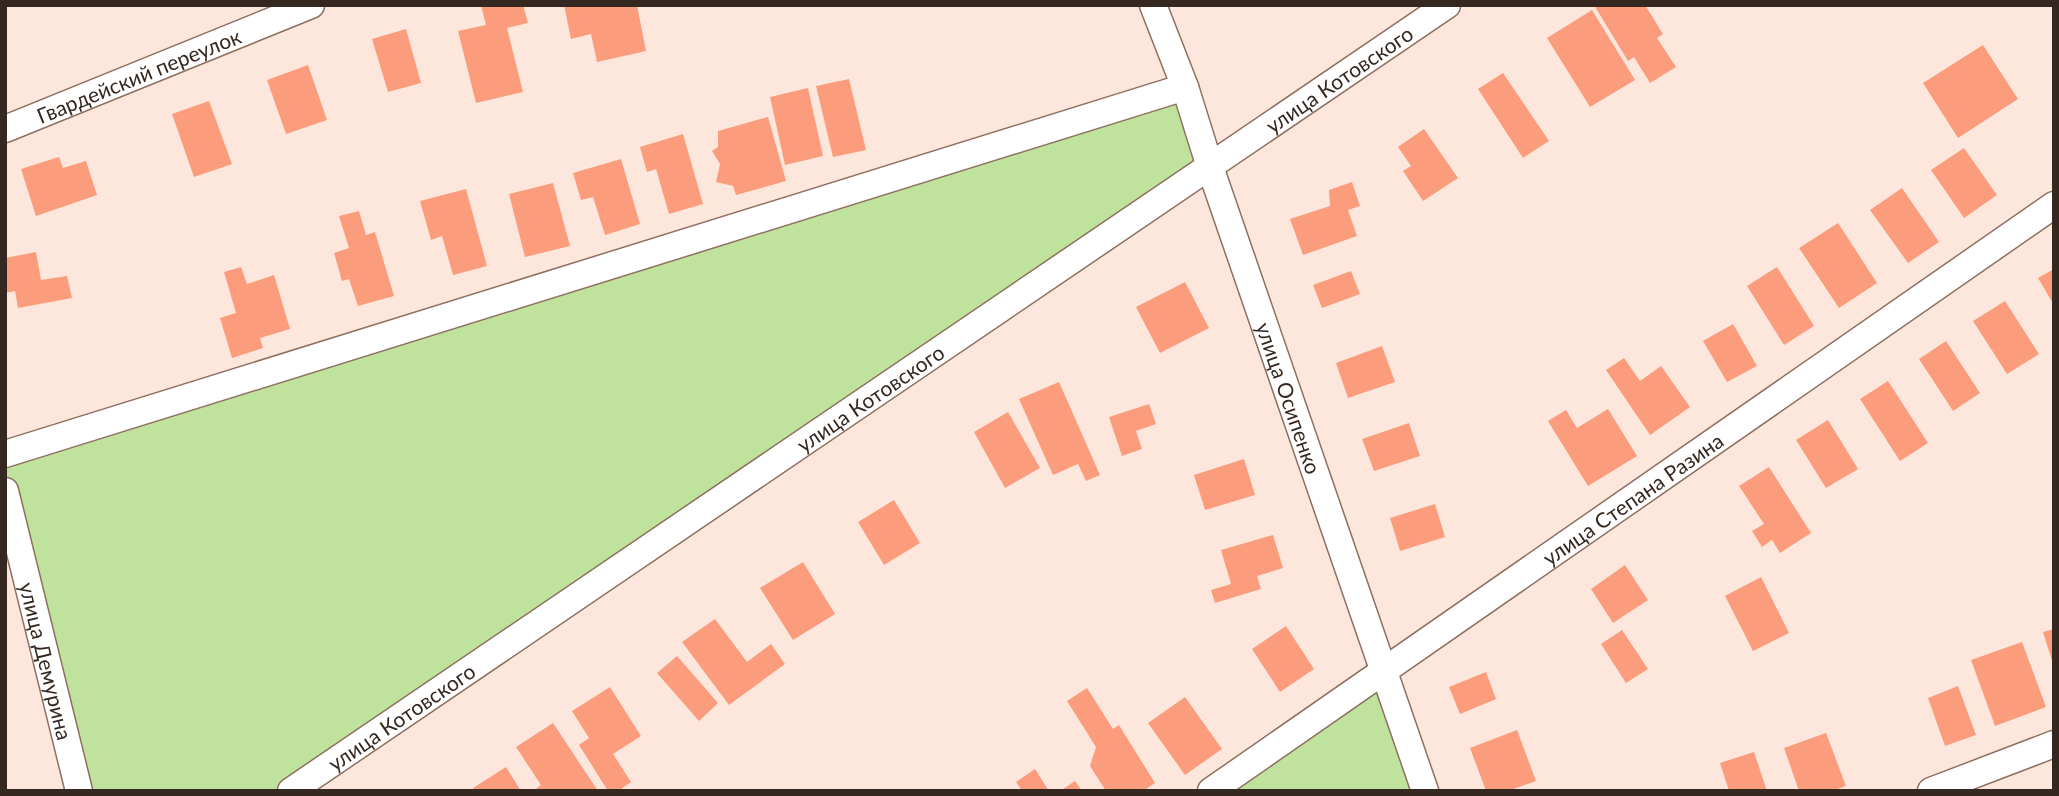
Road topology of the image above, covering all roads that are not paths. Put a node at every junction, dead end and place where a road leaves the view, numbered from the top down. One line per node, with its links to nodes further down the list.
1 (311, 5): 5 (street, Гвардейский переулок)
2 (1153, 5): 4 (street, улица Осипенко)
3 (1447, 5): 6 (street, улица Котовского)
4 (1185, 87): 6 (street, улица Осипенко); 8 (street)
5 (5, 129)
6 (1209, 167): 10 (street, улица Осипенко); 13 (street, улица Котовского)
7 (2054, 205): 10 (street, улица Степана Разина)
8 (5, 454)
9 (5, 491): 12 (street, улица Демурина)
10 (1382, 670): 14 (street, улица Степана Разина); 15 (street, улица Осипенко)
11 (2054, 744): 16 (street)
12 (79, 791)
13 (291, 791)
14 (1211, 791)
15 (1425, 791)
16 (1931, 791)

